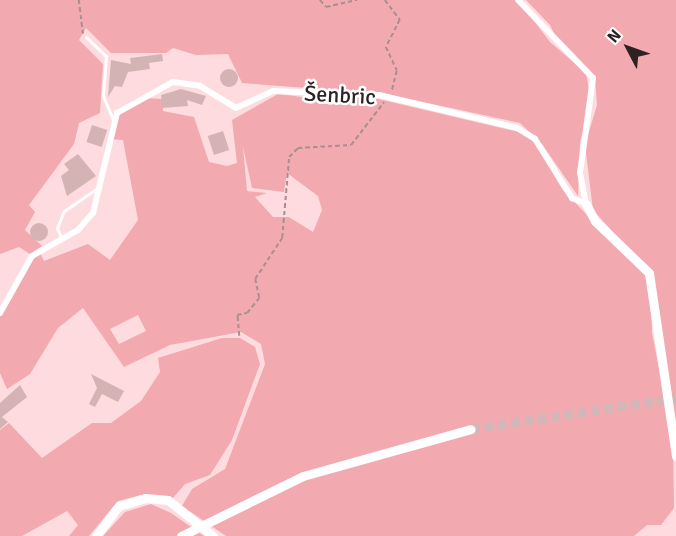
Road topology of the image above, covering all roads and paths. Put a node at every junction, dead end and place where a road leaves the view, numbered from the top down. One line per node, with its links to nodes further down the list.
1 (79, 0): 6 (path)
2 (320, 0): 3 (path)
3 (357, 0)
4 (385, 0): 7 (path)
5 (518, 0): 10 (street)
6 (86, 37): 8 (lane)
7 (388, 98): 8 (street, Šenbric); 10 (street, Šenbric); 13 (path)
8 (113, 120): 9 (street)
9 (101, 187): 11 (street); 11 (lane)
10 (586, 204): 15 (street)
11 (62, 239): 12 (street)
12 (0, 314)
13 (239, 336)
14 (471, 429): 17 (street)
15 (676, 430): 16 (street)
16 (676, 456)
17 (199, 526): 18 (street); 19 (street); 20 (street)
18 (96, 536)
19 (181, 536)
20 (213, 536)

